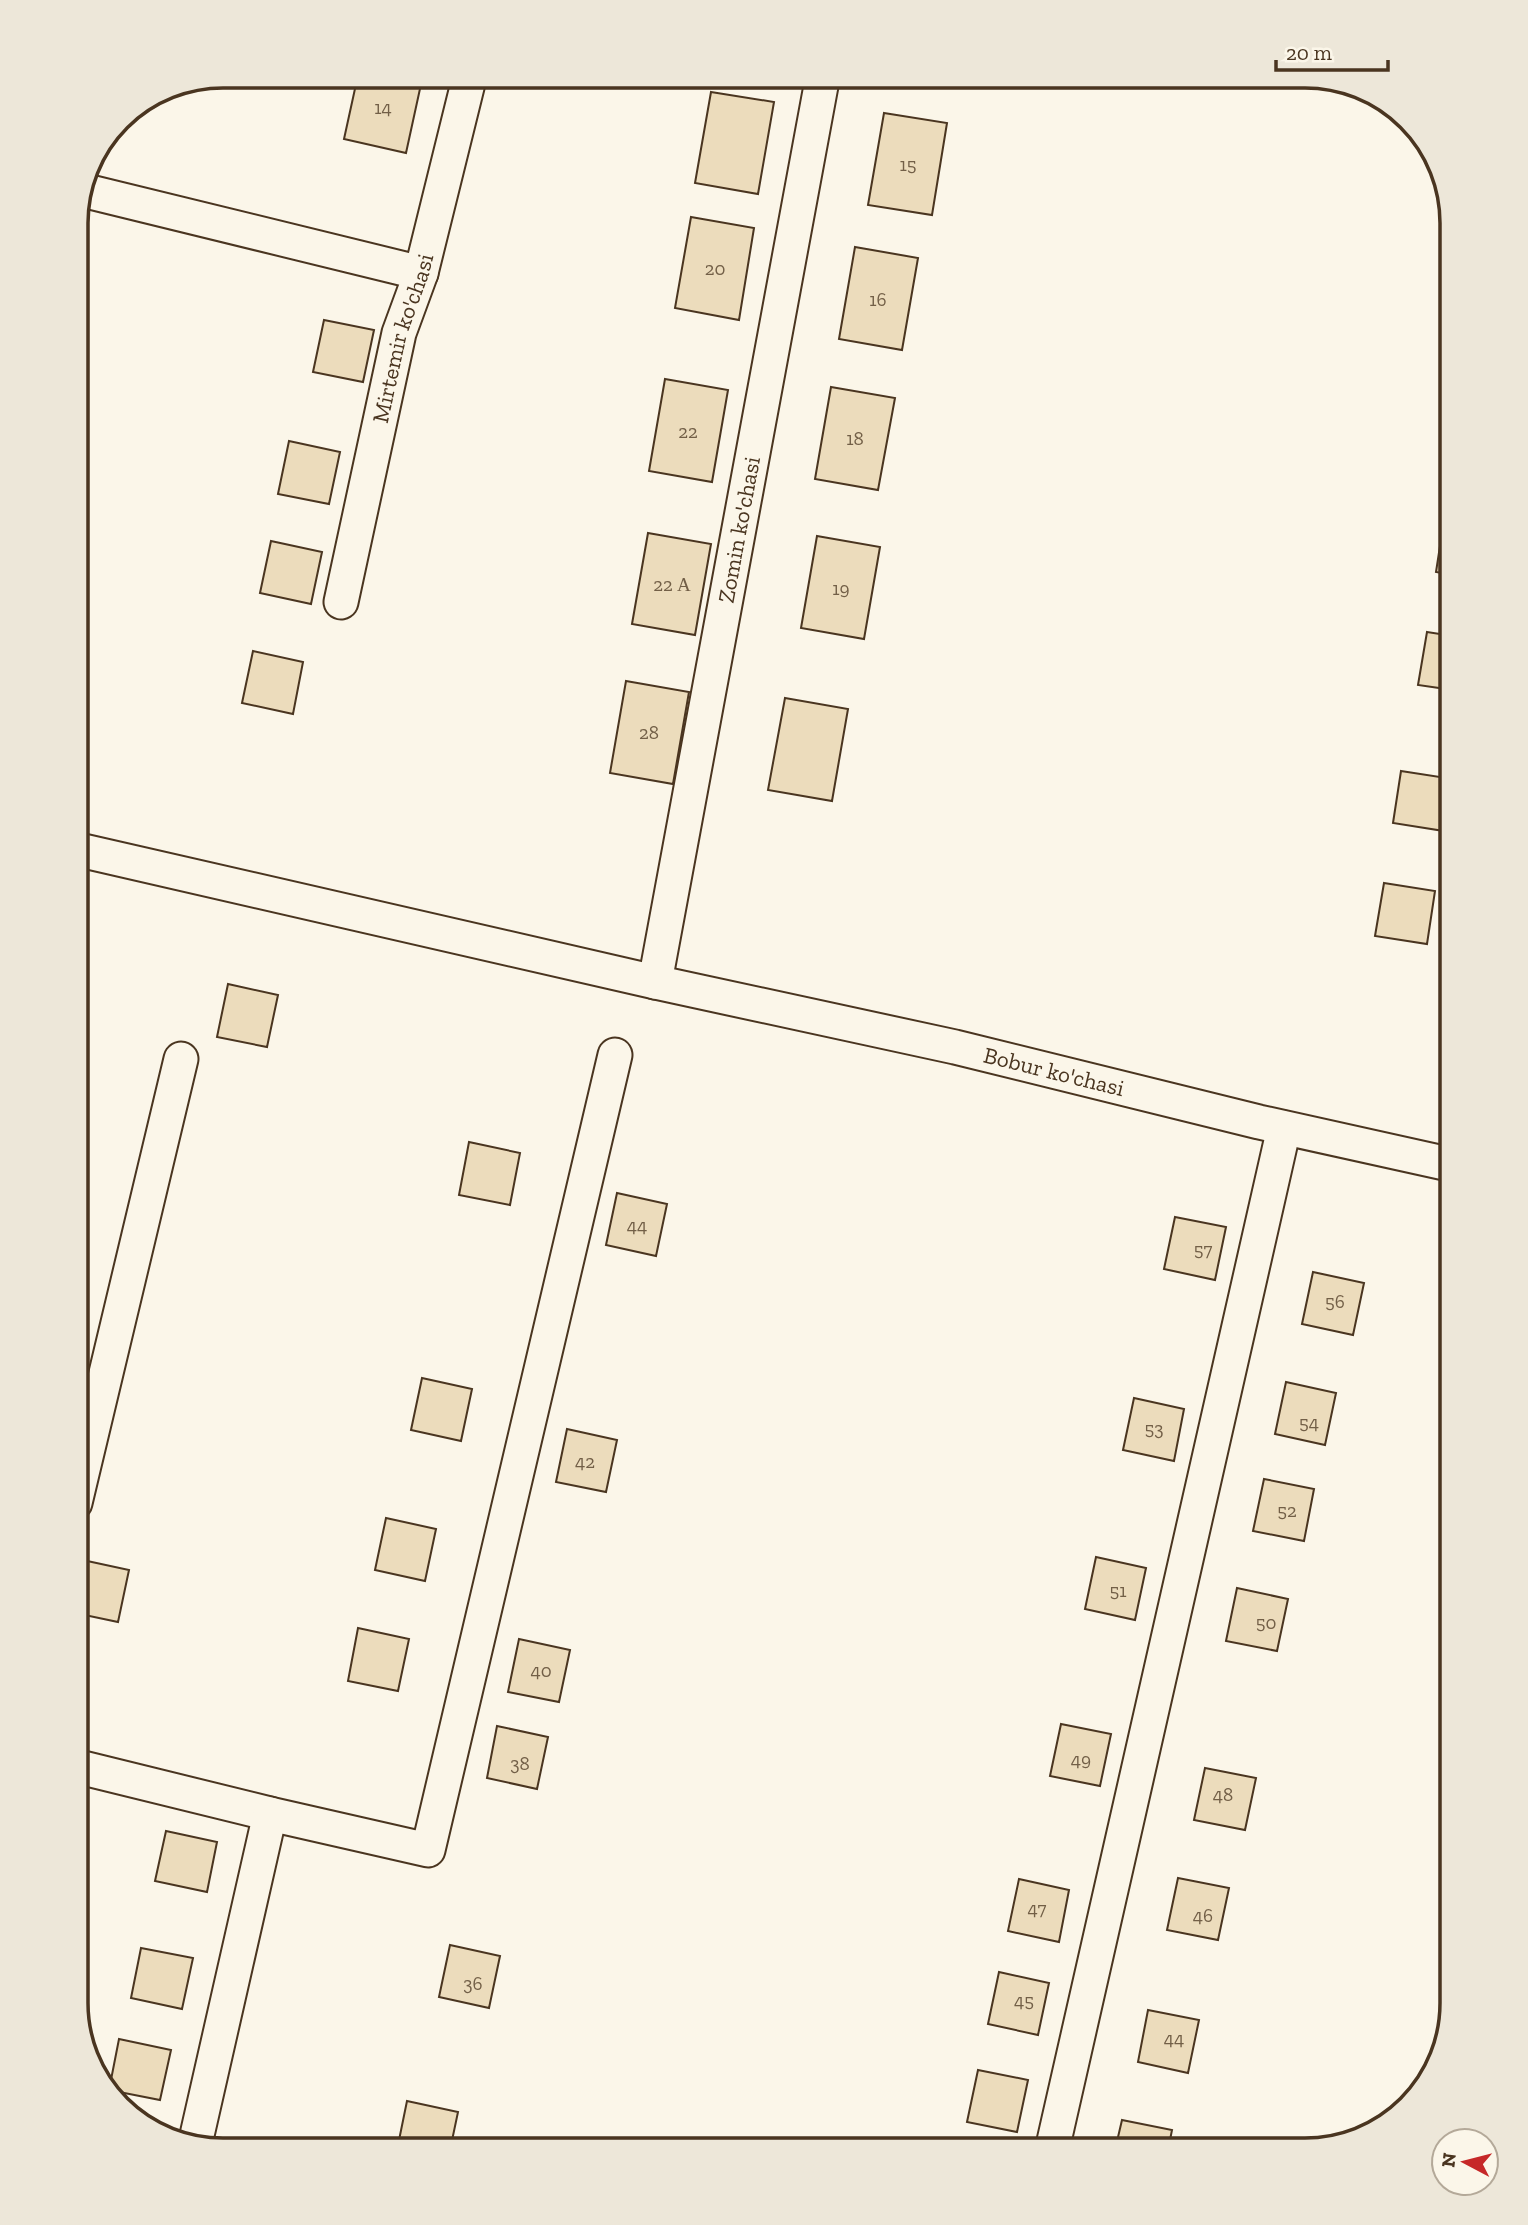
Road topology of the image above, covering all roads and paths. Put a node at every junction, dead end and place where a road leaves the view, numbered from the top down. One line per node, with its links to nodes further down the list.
1 (467, 88): 4 (street, Mirtemir ko'chasi)
2 (821, 88): 7 (street, Zomin ko'chasi)
3 (91, 192): 4 (street)
4 (421, 273): 5 (street, Mirtemir ko'chasi)
5 (341, 601)
6 (88, 852): 7 (street, Bobur ko'chasi)
7 (655, 982): 10 (street, Bobur ko'chasi)
8 (615, 1055): 14 (street)
9 (181, 1059): 12 (street)
10 (1284, 1128): 11 (street, Bobur ko'chasi); 16 (street)
11 (1440, 1162)
12 (88, 1449)
13 (88, 1769): 14 (street)
14 (271, 1814): 15 (street)
15 (197, 2135)
16 (1055, 2138)

